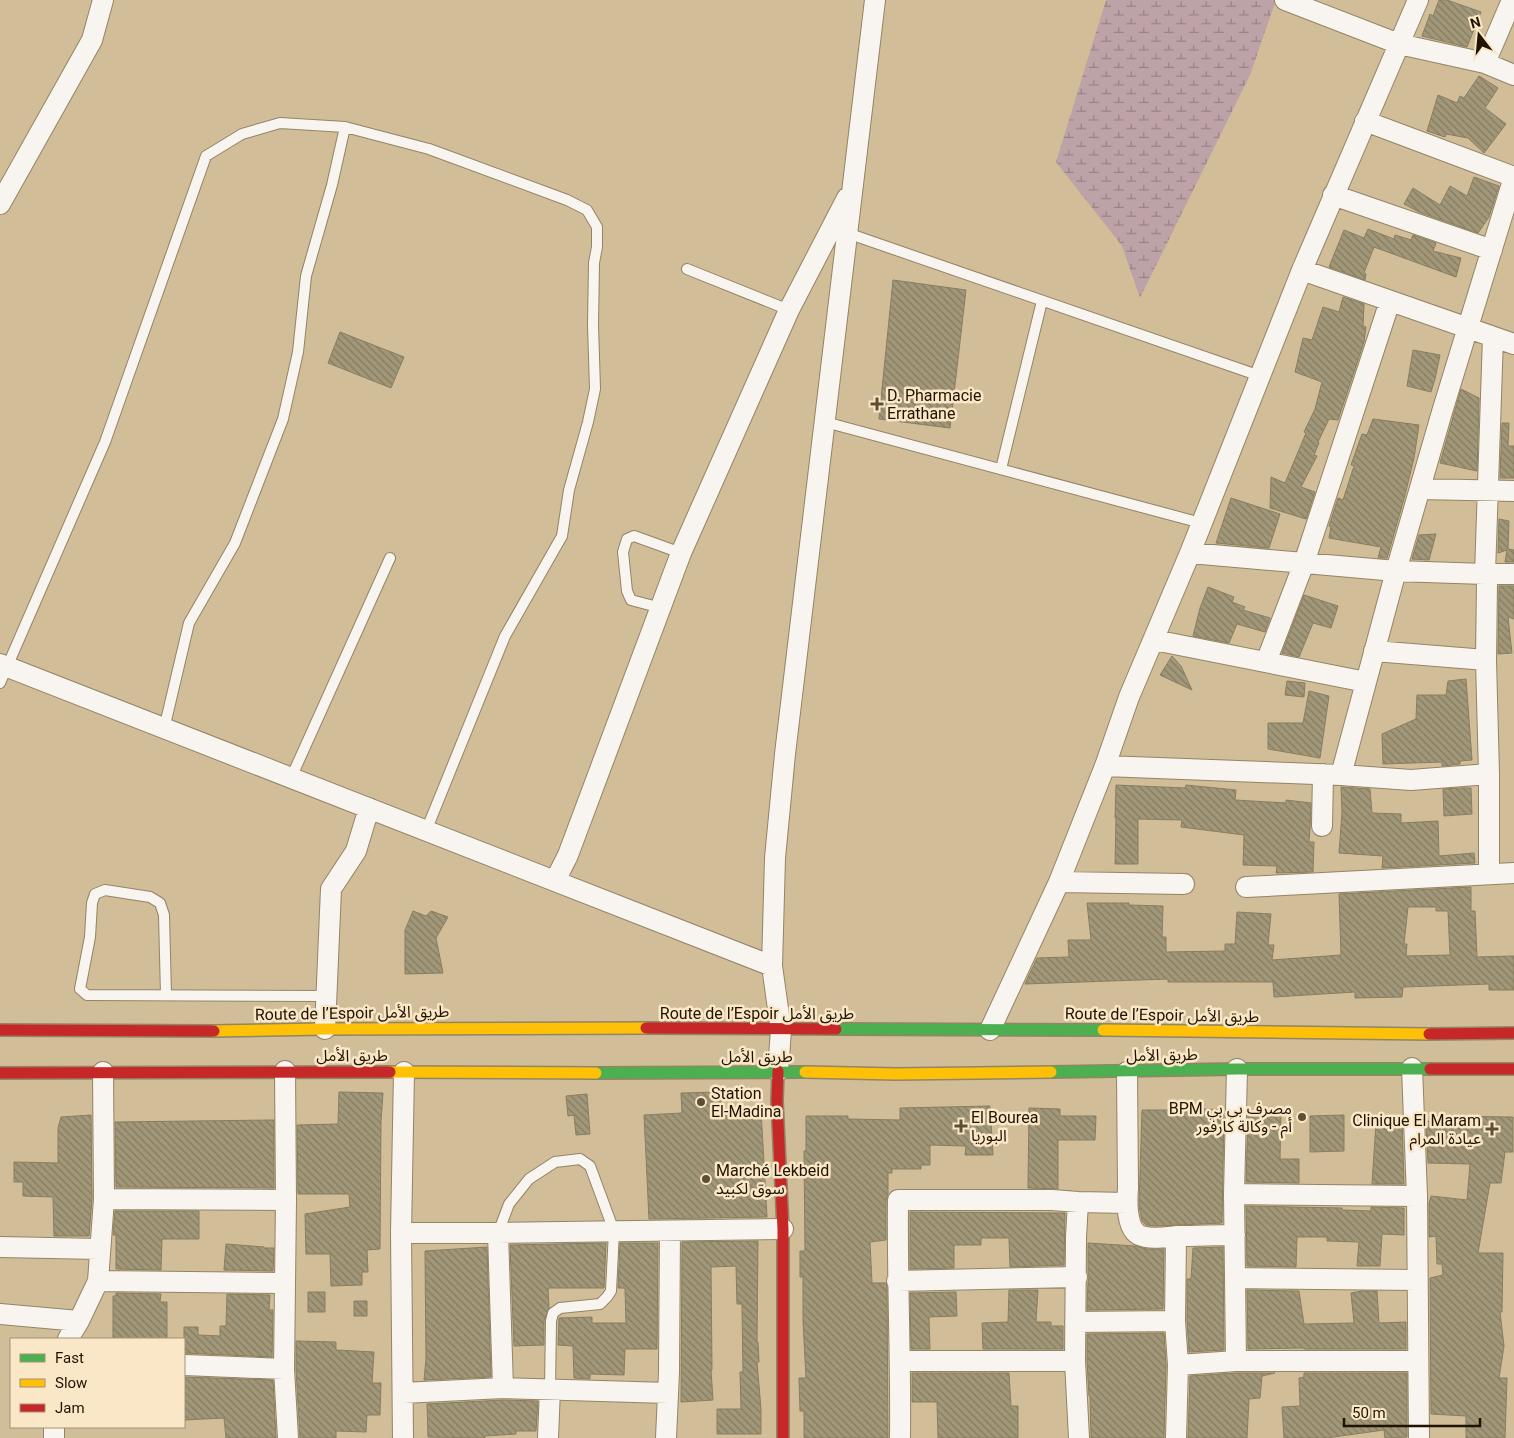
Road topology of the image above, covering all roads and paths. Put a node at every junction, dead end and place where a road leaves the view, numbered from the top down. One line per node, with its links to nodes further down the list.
1 (103, 0): 14 (street)
2 (875, 0): 12 (street)
3 (1285, 0): 6 (street)
4 (1418, 0): 6 (street)
5 (1512, 0): 7 (street)
6 (1399, 44): 7 (street); 9 (street)
7 (1485, 63): 8 (street)
8 (1514, 75)
9 (1365, 121): 11 (street); 13 (street)
10 (345, 127): 45 (lane); 47 (lane); 54 (lane)
11 (1514, 177): 15 (street)
12 (853, 187): 16 (street); 22 (street)
13 (1333, 195): 17 (street); 19 (street)
14 (0, 204)
15 (1509, 210): 17 (street)
16 (847, 233): 20 (lane); 27 (street)
17 (1492, 250): 23 (street)
18 (687, 269): 22 (lane)
19 (1302, 270): 21 (street); 26 (street)
20 (1042, 301): 26 (lane); 28 (lane)
21 (1390, 301): 23 (street); 36 (street)
22 (789, 310): 33 (street)
23 (1467, 328): 24 (street); 29 (street)
24 (1493, 337): 25 (street); 30 (street)
25 (1514, 344)
26 (1260, 376): 32 (street)
27 (825, 422): 28 (lane); 61 (street)
28 (1001, 469): 32 (lane)
29 (1420, 489): 30 (street); 37 (street)
30 (1489, 491): 31 (street); 38 (street)
31 (1514, 491)
32 (1201, 524): 34 (street)
33 (681, 553): 40 (street); 40 (lane)
34 (1190, 553): 36 (street); 41 (street)
35 (390, 558): 51 (lane)
36 (1304, 563): 37 (street); 44 (street)
37 (1396, 571): 38 (street); 42 (street)
38 (1485, 574): 39 (street); 43 (street)
39 (1514, 574)
40 (661, 608): 57 (street)
41 (1154, 640): 44 (street); 48 (street)
42 (1374, 651): 43 (street); 46 (street)
43 (1486, 660): 49 (street)
44 (1266, 662): 46 (street)
45 (2, 671): 47 (street)
46 (1366, 682): 50 (street)
47 (164, 729): 51 (street)
48 (1104, 766): 50 (street); 58 (street)
49 (1489, 774): 50 (street); 56 (street)
50 (1332, 775): 53 (street)
51 (291, 778): 52 (street)
52 (369, 808): 54 (street); 63 (street)
53 (1322, 826)
54 (426, 830): 57 (street)
55 (1514, 873): 56 (street)
56 (1489, 874): 60 (street)
57 (555, 881): 61 (street)
58 (1059, 882): 59 (street); 67 (street)
59 (1184, 884)
60 (1246, 887)
61 (772, 966): 66 (street)
62 (166, 995): 62 (lane); 63 (lane)
63 (327, 996): 64 (street)
64 (325, 1029): 65 (main road, Route de l’Espoir طريق الأمل); 66 (main road, Route de l’Espoir طريق الأمل)
65 (0, 1030)
66 (780, 1030): 67 (main road, Route de l’Espoir طريق الأمل); 73 (street)
67 (990, 1030): 68 (main road, Route de l’Espoir طريق الأمل)
68 (1514, 1033)
69 (1412, 1068): 70 (main road, طريق الأمل); 71 (main road, طريق الأمل); 79 (street)
70 (1237, 1069): 76 (main road, طريق الأمل); 78 (street)
71 (1514, 1069)
72 (286, 1071): 74 (main road, طريق الأمل); 75 (main road, طريق الأمل); 81 (street)
73 (778, 1071): 75 (main road, طريق الأمل); 76 (main road, طريق الأمل); 84 (main road)
74 (103, 1072): 77 (main road, طريق الأمل); 80 (street)
75 (404, 1072): 87 (street)
76 (1128, 1072): 83 (street)
77 (0, 1073)
78 (1234, 1194): 79 (street); 89 (street)
79 (1417, 1196): 96 (street)
80 (104, 1199): 81 (street); 92 (street)
81 (286, 1200): 98 (street)
82 (1078, 1202): 83 (street); 93 (street); 95 (street)
83 (1127, 1202): 90 (street)
84 (783, 1229): 86 (street); 119 (main road)
85 (614, 1230): 86 (street); 88 (street); 88 (lane); 112 (lane)
86 (670, 1231): 114 (street)
87 (401, 1233): 88 (street); 113 (street)
88 (498, 1233): 111 (street)
89 (1235, 1235): 90 (street); 94 (street)
90 (1176, 1236): 101 (street)
91 (0, 1247): 92 (street)
92 (100, 1249): 97 (street)
93 (1077, 1277): 95 (street); 102 (street)
94 (1235, 1278): 96 (street); 105 (street)
95 (897, 1280): 104 (street)
96 (1417, 1280): 106 (street)
97 (98, 1281): 98 (street); 100 (street)
98 (285, 1283): 110 (street)
99 (0, 1314): 100 (street)
100 (79, 1321): 103 (street)
101 (1175, 1321): 102 (street); 109 (street)
102 (1075, 1322): 107 (street)
103 (69, 1338)
104 (901, 1361): 107 (street); 120 (street)
105 (1236, 1361): 106 (street); 109 (street)
106 (1418, 1361): 123 (street)
107 (1075, 1362): 121 (street)
108 (185, 1365): 110 (street)
109 (1178, 1365): 122 (street)
110 (284, 1369): 115 (street)
111 (503, 1388): 112 (street); 113 (street)
112 (550, 1389): 114 (street); 117 (street)
113 (403, 1393): 116 (street)
114 (668, 1393): 118 (street)
115 (288, 1438)
116 (403, 1438)
117 (548, 1438)
118 (666, 1438)
119 (783, 1438)
120 (900, 1438)
121 (1078, 1438)
122 (1176, 1438)
123 (1418, 1438)

